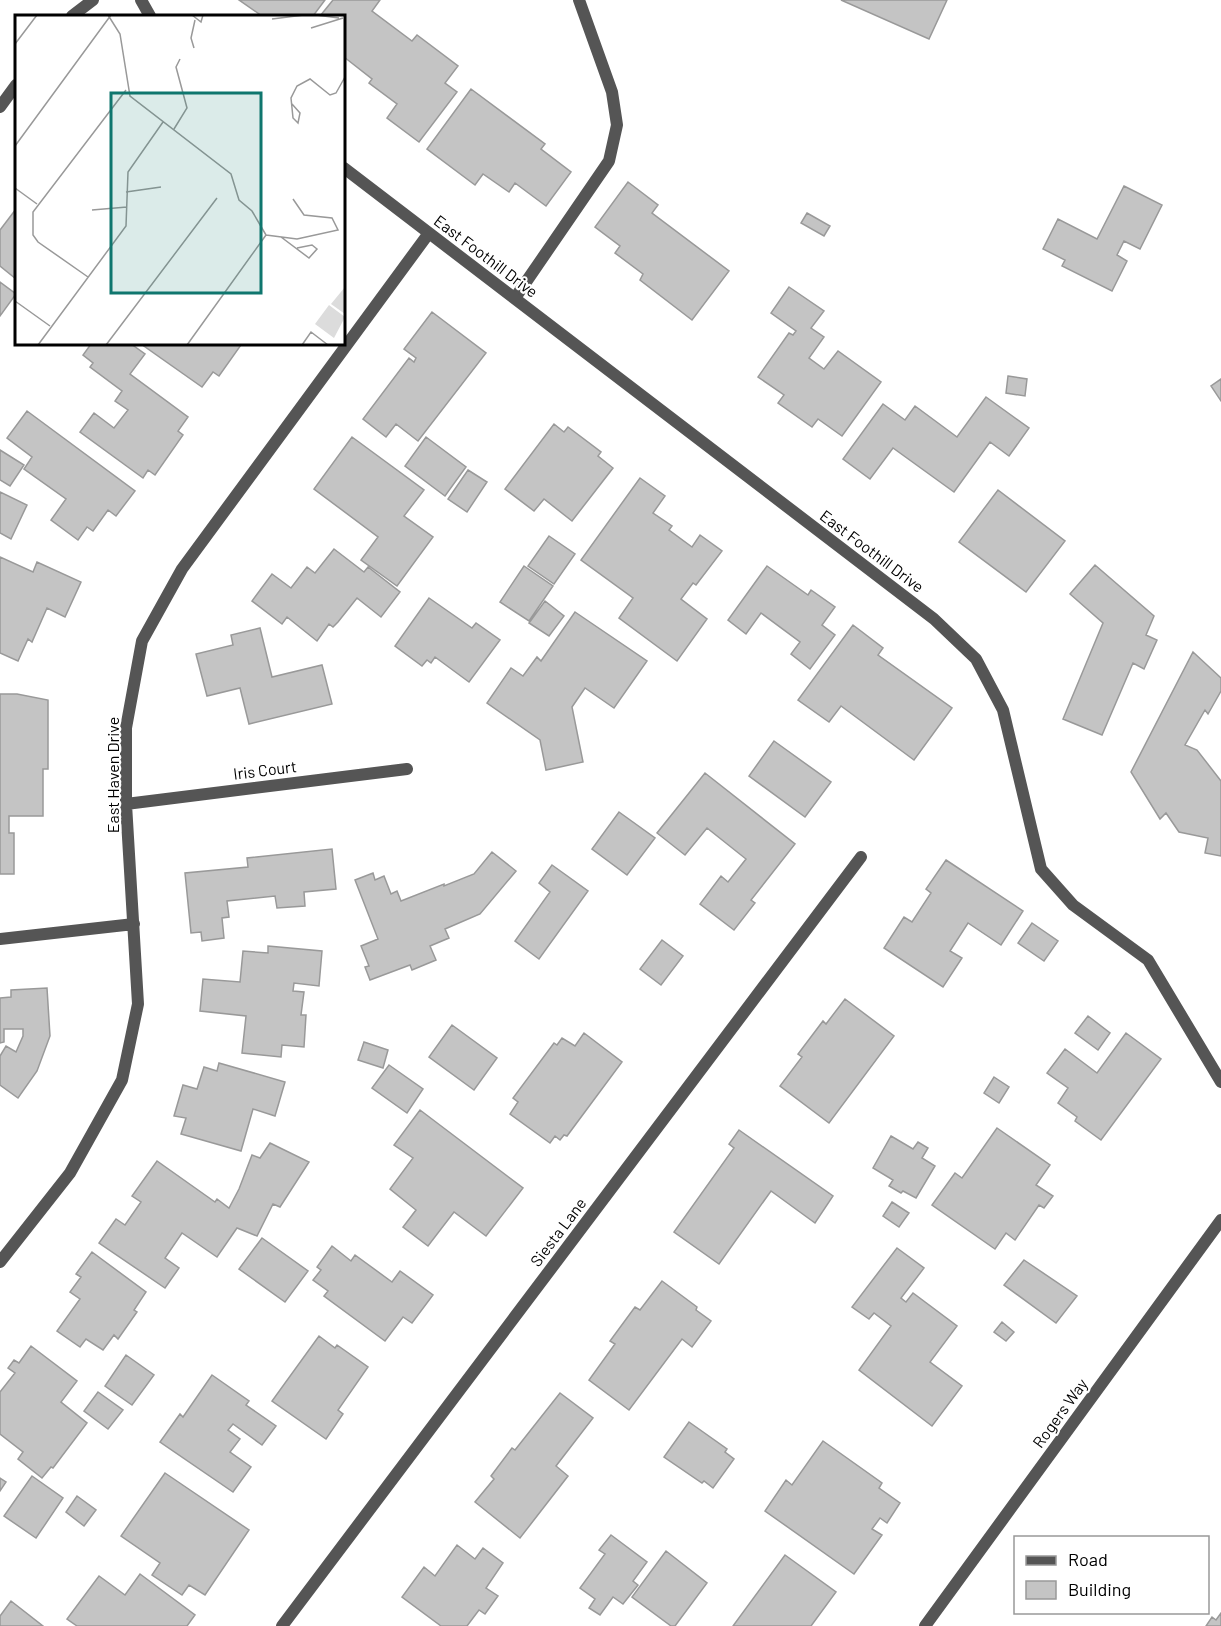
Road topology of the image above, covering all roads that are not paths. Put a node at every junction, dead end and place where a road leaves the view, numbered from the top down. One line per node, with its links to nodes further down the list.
1 (93, 0): 4 (street)
2 (141, 0): 5 (street)
3 (579, 0): 10 (street)
4 (73, 15)
5 (149, 15)
6 (15, 86): 7 (street)
7 (0, 106)
8 (345, 169): 9 (street, East Foothill Drive)
9 (429, 233): 10 (street, East Foothill Drive); 12 (street, East Haven Drive)
10 (515, 298): 16 (street, East Foothill Drive)
11 (407, 768): 12 (street, Iris Court)
12 (126, 804): 14 (street, East Haven Drive)
13 (861, 857): 19 (street, Siesta Lane)
14 (134, 924): 15 (street); 18 (street, East Haven Drive)
15 (0, 939)
16 (1221, 1082)
17 (1221, 1220): 20 (street, Rogers Way)
18 (0, 1262)
19 (282, 1626)
20 (926, 1626)

